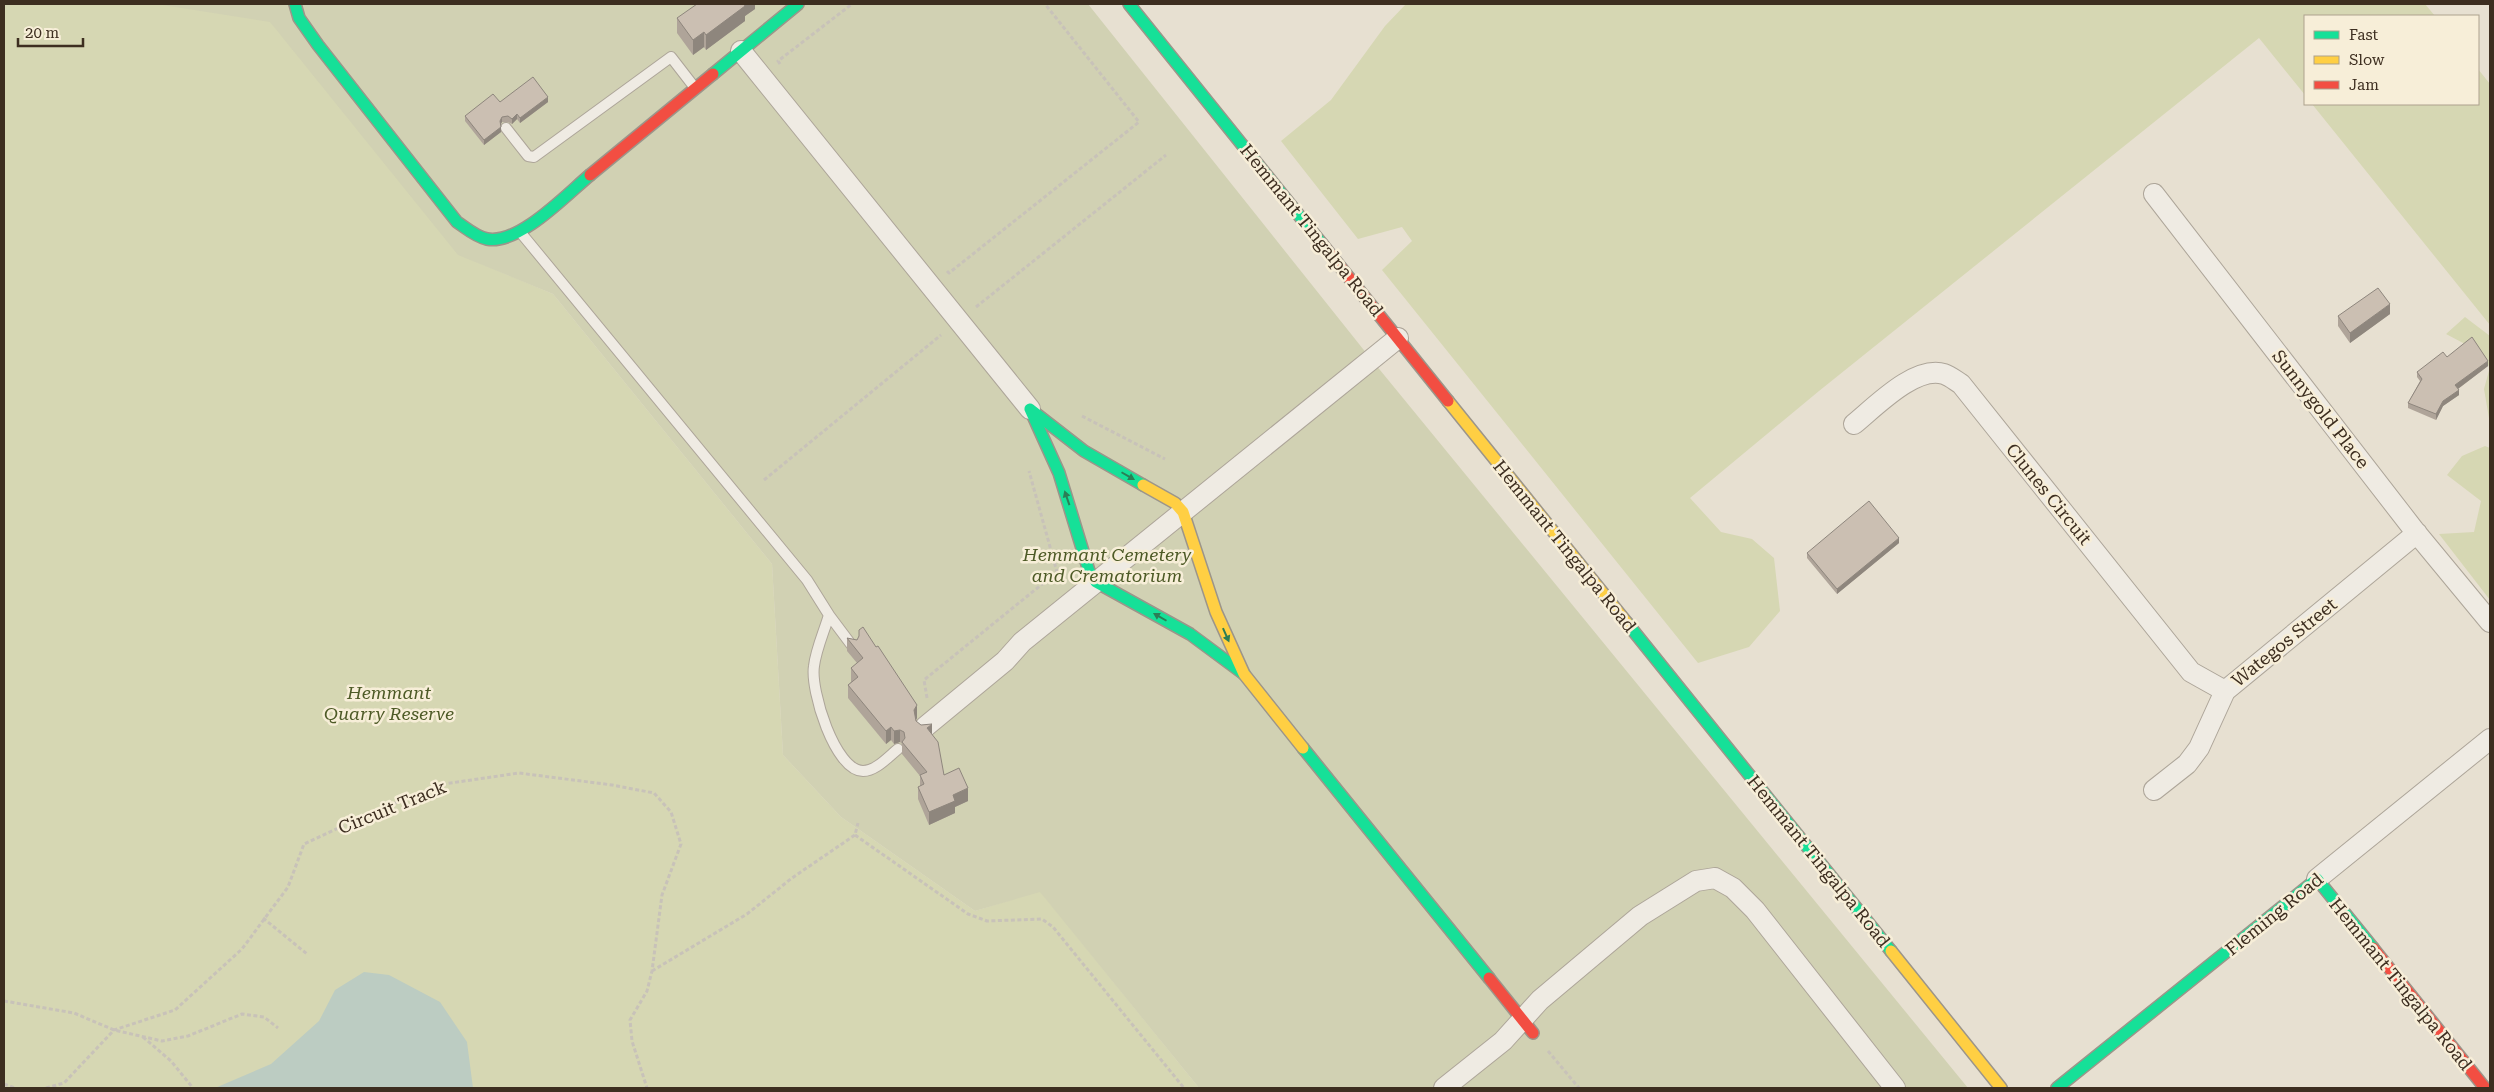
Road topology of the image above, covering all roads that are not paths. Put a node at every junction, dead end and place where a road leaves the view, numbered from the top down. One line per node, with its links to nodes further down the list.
1 (295, 4): 8 (street)
2 (798, 4): 4 (street)
3 (1129, 4): 9 (street, Hemmant Tingalpa Road)
4 (741, 51): 5 (street); 10 (street)
5 (696, 89): 6 (lane); 8 (street)
6 (506, 128)
7 (2154, 194): 15 (street, Sunnygold Place)
8 (520, 232): 18 (lane)
9 (1398, 338): 14 (street); 32 (street, Hemmant Tingalpa Road)
10 (1030, 409): 12 (street); 13 (street)
11 (1854, 424): 23 (street, Clunes Circuit)
12 (1084, 451): 13 (street); 14 (street, one-way to 14)
13 (1059, 473): 16 (street, one-way to 13)
14 (1183, 512): 16 (street); 17 (street)
15 (2417, 533): 19 (street, Sunnygold Place); 23 (street, Wategos Street)
16 (1096, 582): 20 (street, one-way to 16); 24 (street)
17 (1216, 612): 20 (street); 22 (street, one-way to 22)
18 (829, 615): 21 (lane); 26 (lane)
19 (2490, 622)
20 (1190, 634): 22 (street)
21 (853, 647)
22 (1244, 674): 29 (street)
23 (2225, 691): 27 (street, Wategos Street)
24 (924, 727)
25 (2490, 739): 28 (street, Fleming Road)
26 (898, 749)
27 (2154, 790)
28 (2317, 879): 33 (street, Fleming Road); 34 (street, Hemmant Tingalpa Road)
29 (1528, 1027): 30 (street); 31 (street)
30 (1444, 1088)
31 (1895, 1088)
32 (2001, 1088)
33 (2058, 1088)
34 (2485, 1088)

